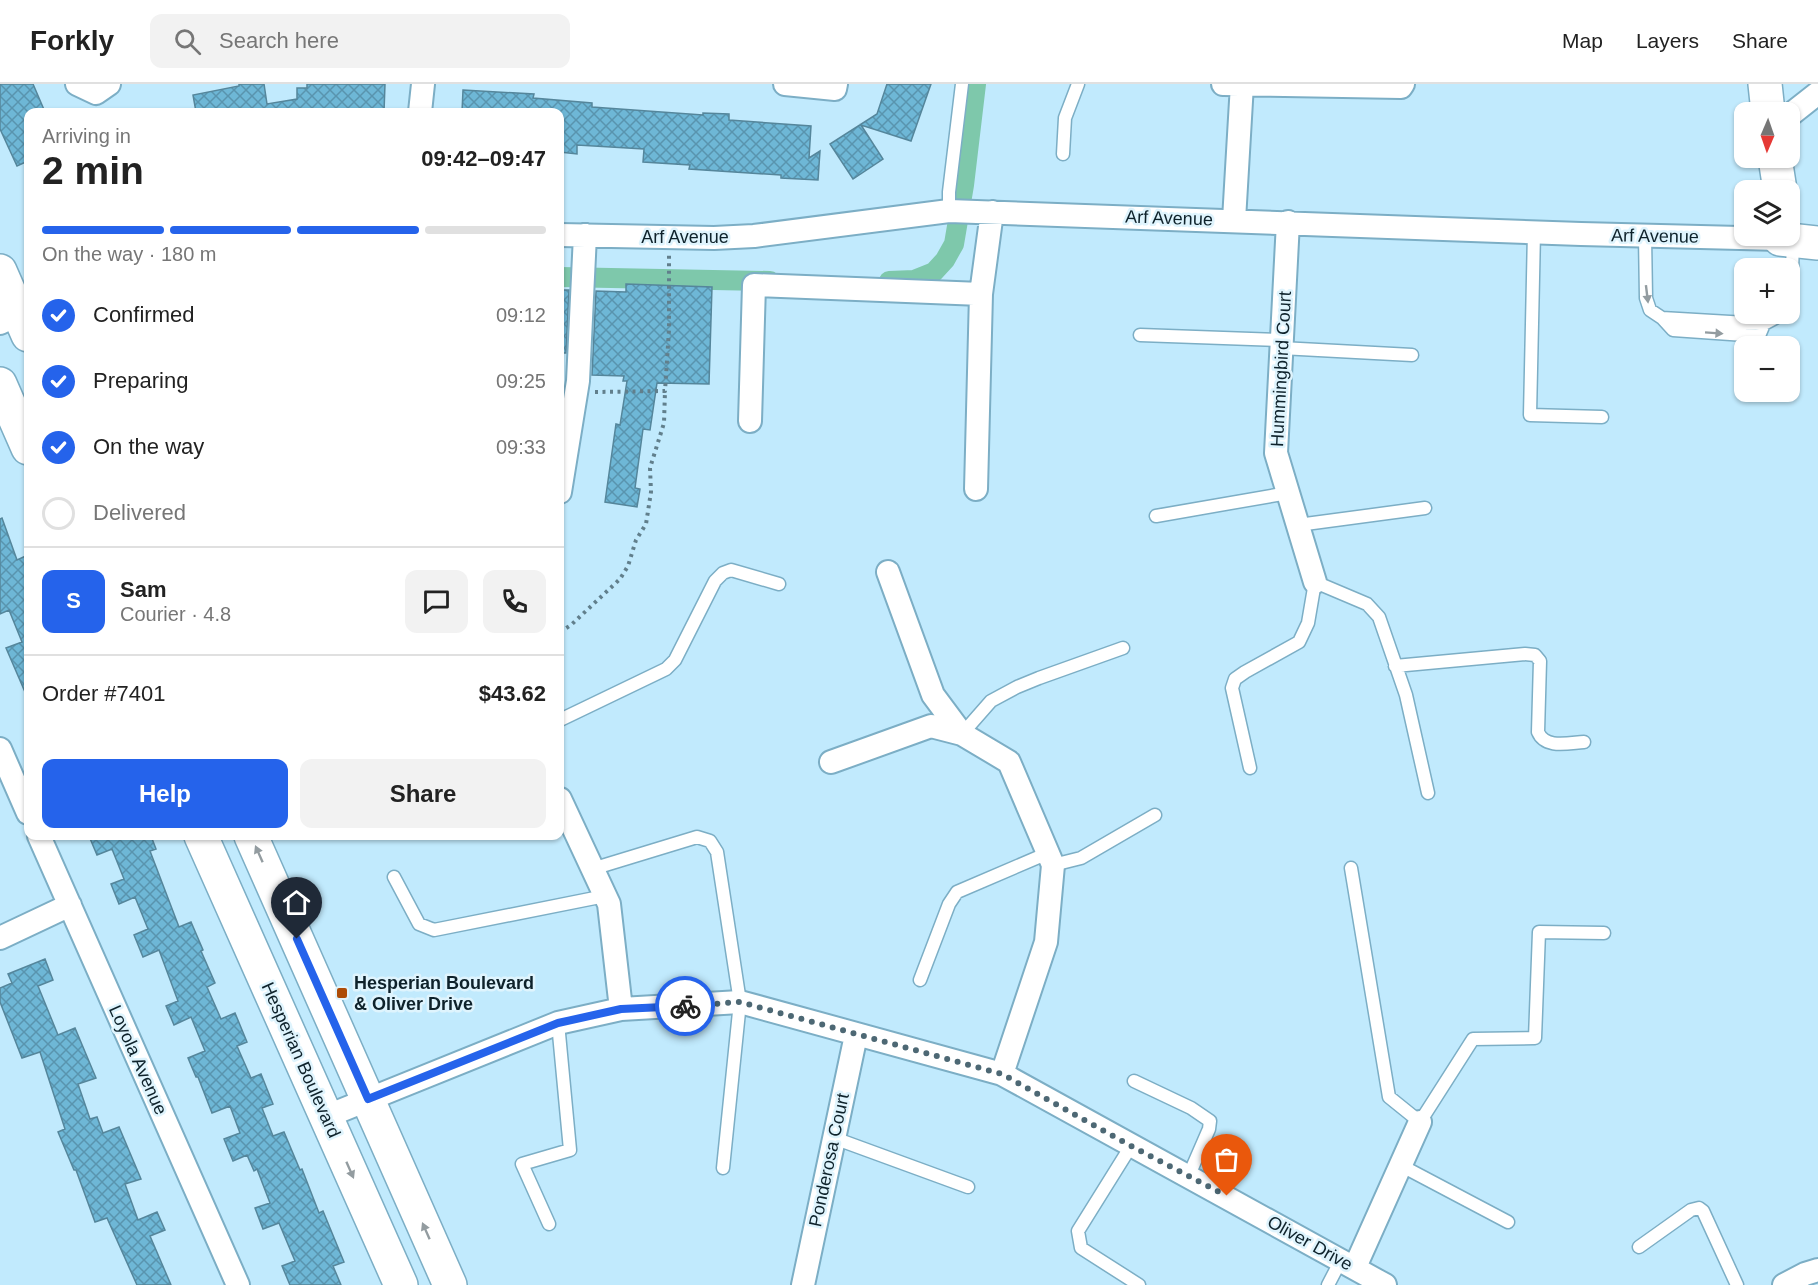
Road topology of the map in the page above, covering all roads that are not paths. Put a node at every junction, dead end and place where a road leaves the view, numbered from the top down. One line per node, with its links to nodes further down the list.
1 (423, 84): 12 (street)
2 (785, 84): 8 (street)
3 (962, 84): 14 (lane)
4 (1078, 84): 13 (lane)
5 (1236, 84): 7 (street); 16 (street)
6 (1765, 84): 10 (main road)
7 (1402, 85)
8 (835, 87)
9 (1818, 93): 11 (street)
10 (1767, 102)
11 (1800, 107)
12 (420, 108)
13 (1063, 154)
14 (949, 211): 15 (street, Arf Avenue); 20 (street, Arf Avenue)
15 (992, 212): 16 (street, Arf Avenue); 24 (street)
16 (1234, 220): 17 (street, Arf Avenue)
17 (1288, 222): 18 (street, Arf Avenue); 28 (street, Hummingbird Court)
18 (1534, 232): 21 (street, Arf Avenue); 31 (lane)
19 (564, 235): 20 (street, Arf Avenue)
20 (585, 235): 34 (street)
21 (1645, 236): 22 (street, Arf Avenue); 26 (lane, one-way to 26)
22 (1734, 238)
23 (0, 271): 25 (main road)
24 (981, 294): 32 (street); 35 (street)
25 (19, 320)
26 (1734, 322)
27 (1140, 335): 28 (lane)
28 (1281, 344): 29 (lane); 36 (street, Hummingbird Court)
29 (1412, 355)
30 (0, 384): 33 (main road)
31 (1602, 417)
32 (750, 421)
33 (24, 439)
34 (564, 467)
35 (976, 489)
36 (1288, 493): 38 (lane); 39 (street, Hummingbird Court)
37 (1425, 508): 39 (lane)
38 (1156, 516)
39 (1298, 525): 41 (street, Hummingbird Court)
40 (888, 573): 46 (street)
41 (1315, 582): 44 (lane); 50 (lane)
42 (779, 584): 45 (lane)
43 (1123, 648): 46 (lane)
44 (1395, 666): 47 (lane); 51 (lane)
45 (564, 718)
46 (962, 734): 49 (street); 58 (street)
47 (1584, 742)
48 (0, 749): 52 (street)
49 (831, 762)
50 (1250, 768)
51 (1428, 793)
52 (24, 804)
53 (564, 808): 60 (street)
54 (1155, 815): 58 (lane)
55 (41, 840): 63 (street, Loyola Avenue)
56 (203, 840): 74 (main road, Hesperian Boulevard)
57 (253, 840): 73 (main road, one-way to 57)
58 (1050, 859): 66 (lane); 71 (street)
59 (1351, 868): 75 (lane)
60 (592, 869): 62 (street); 67 (lane)
61 (394, 877): 62 (lane)
62 (605, 896): 68 (street)
63 (70, 905): 65 (street); 87 (street, Loyola Avenue)
64 (1604, 933): 75 (lane)
65 (0, 938)
66 (920, 980)
67 (740, 1002): 68 (street, Oliver Drive); 70 (street, Oliver Drive); 79 (lane)
68 (621, 1009): 69 (street, Oliver Drive)
69 (558, 1023): 73 (street, Oliver Drive); 83 (lane)
70 (856, 1035): 71 (street, Oliver Drive); 76 (street, Ponderosa Court)
71 (1002, 1074): 77 (street, Oliver Drive)
72 (1134, 1081): 80 (lane)
73 (368, 1099): 74 (street, Oliver Drive); 89 (main road, one-way to 73)
74 (326, 1117): 88 (main road, Hesperian Boulevard, one-way to 88)
75 (1420, 1122): 78 (street)
76 (834, 1138): 81 (lane); 90 (street, Ponderosa Court)
77 (1131, 1146): 80 (street, Oliver Drive); 91 (lane)
78 (1400, 1165): 82 (lane); 85 (street)
79 (723, 1168)
80 (1189, 1175): 85 (street, Oliver Drive)
81 (968, 1187)
82 (1508, 1222)
83 (549, 1224)
84 (1639, 1247): 94 (lane)
85 (1348, 1263): 92 (lane); 93 (street, Oliver Drive)
86 (1818, 1270): 95 (street)
87 (238, 1285)
88 (401, 1285)
89 (450, 1285)
90 (803, 1285)
91 (1139, 1285)
92 (1328, 1285)
93 (1385, 1285)
94 (1737, 1285)
95 (1784, 1285)

